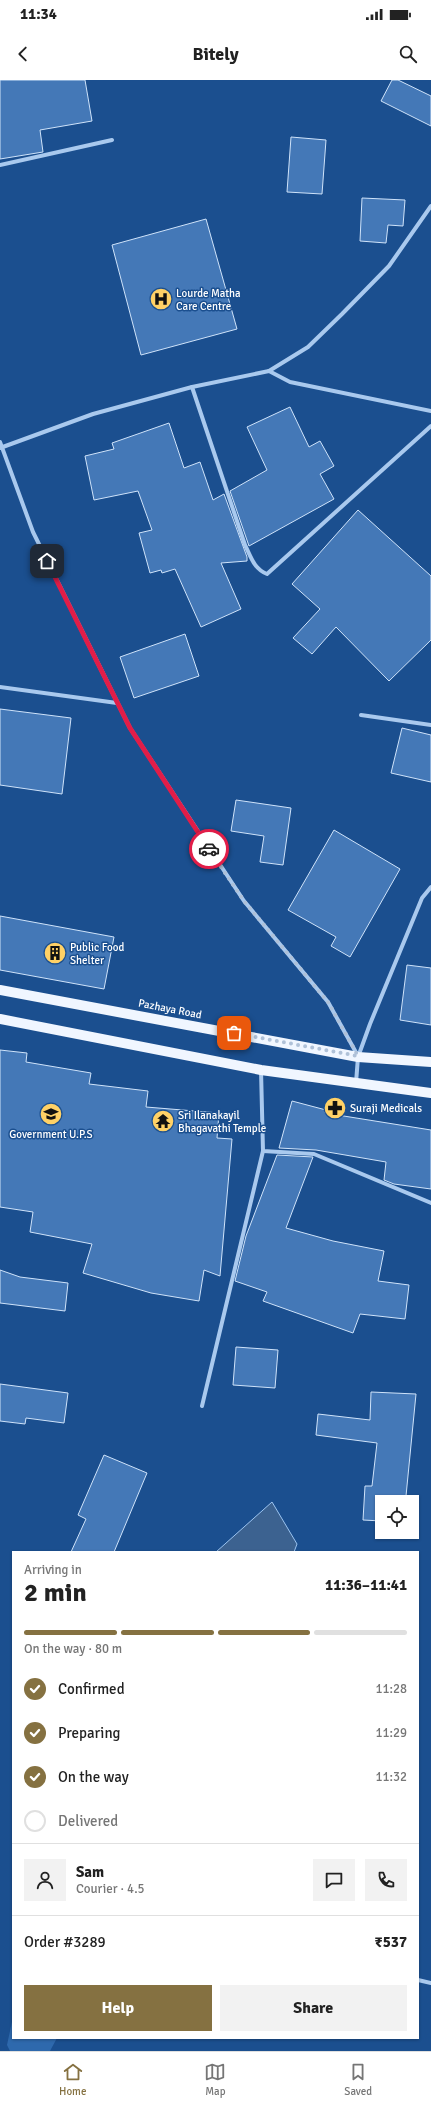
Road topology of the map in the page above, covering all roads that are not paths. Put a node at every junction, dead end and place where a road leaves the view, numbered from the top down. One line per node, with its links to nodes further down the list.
1 (112, 140): 2 (street)
2 (0, 165)
3 (431, 206): 4 (street)
4 (269, 371): 5 (street); 6 (street)
5 (192, 387): 7 (street); 9 (street)
6 (431, 412)
7 (431, 426)
8 (0, 442): 9 (street)
9 (1, 448): 11 (street)
10 (0, 687): 11 (street)
11 (117, 703): 17 (street)
12 (361, 715): 13 (street)
13 (431, 725)
14 (431, 887): 17 (street)
15 (0, 990): 17 (main road, Pazhaya Road)
16 (0, 1019): 19 (main road)
17 (358, 1056): 18 (main road, Pazhaya Road); 20 (street)
18 (431, 1062)
19 (261, 1070): 20 (main road); 22 (street)
20 (356, 1084): 21 (main road)
21 (431, 1093)
22 (263, 1151): 23 (street); 24 (street)
23 (431, 1204)
24 (202, 1406)
25 (419, 1980): 26 (street)
26 (431, 1983)

